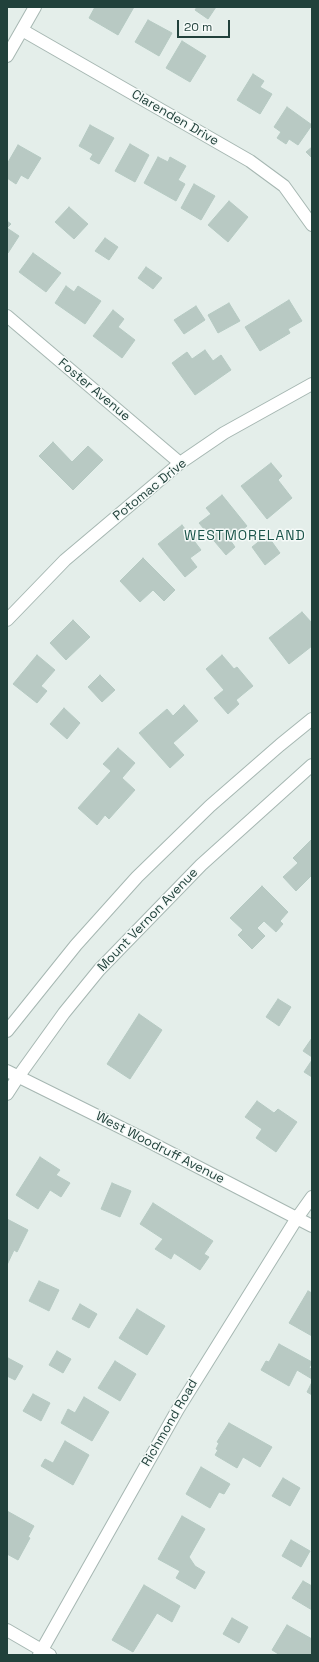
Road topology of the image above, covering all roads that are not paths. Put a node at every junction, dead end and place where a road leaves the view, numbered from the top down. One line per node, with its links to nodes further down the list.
1 (35, 7): 2 (street)
2 (22, 30): 3 (street); 4 (street, Clarenden Drive)
3 (7, 56)
4 (312, 225)
5 (7, 316): 7 (street, Foster Avenue)
6 (312, 384): 7 (street, Potomac Drive)
7 (180, 463): 8 (street, Potomac Drive)
8 (7, 620)
9 (312, 719): 11 (street)
10 (312, 765): 12 (street, Mount Vernon Avenue)
11 (7, 1031)
12 (12, 1074): 13 (street, Mount Vernon Avenue); 15 (street, West Woodruff Avenue)
13 (7, 1094)
14 (312, 1197): 15 (street, Richmond Road)
15 (297, 1218): 16 (street, West Woodruff Avenue); 18 (street, Richmond Road)
16 (312, 1226)
17 (7, 1630): 18 (street)
18 (44, 1653)

